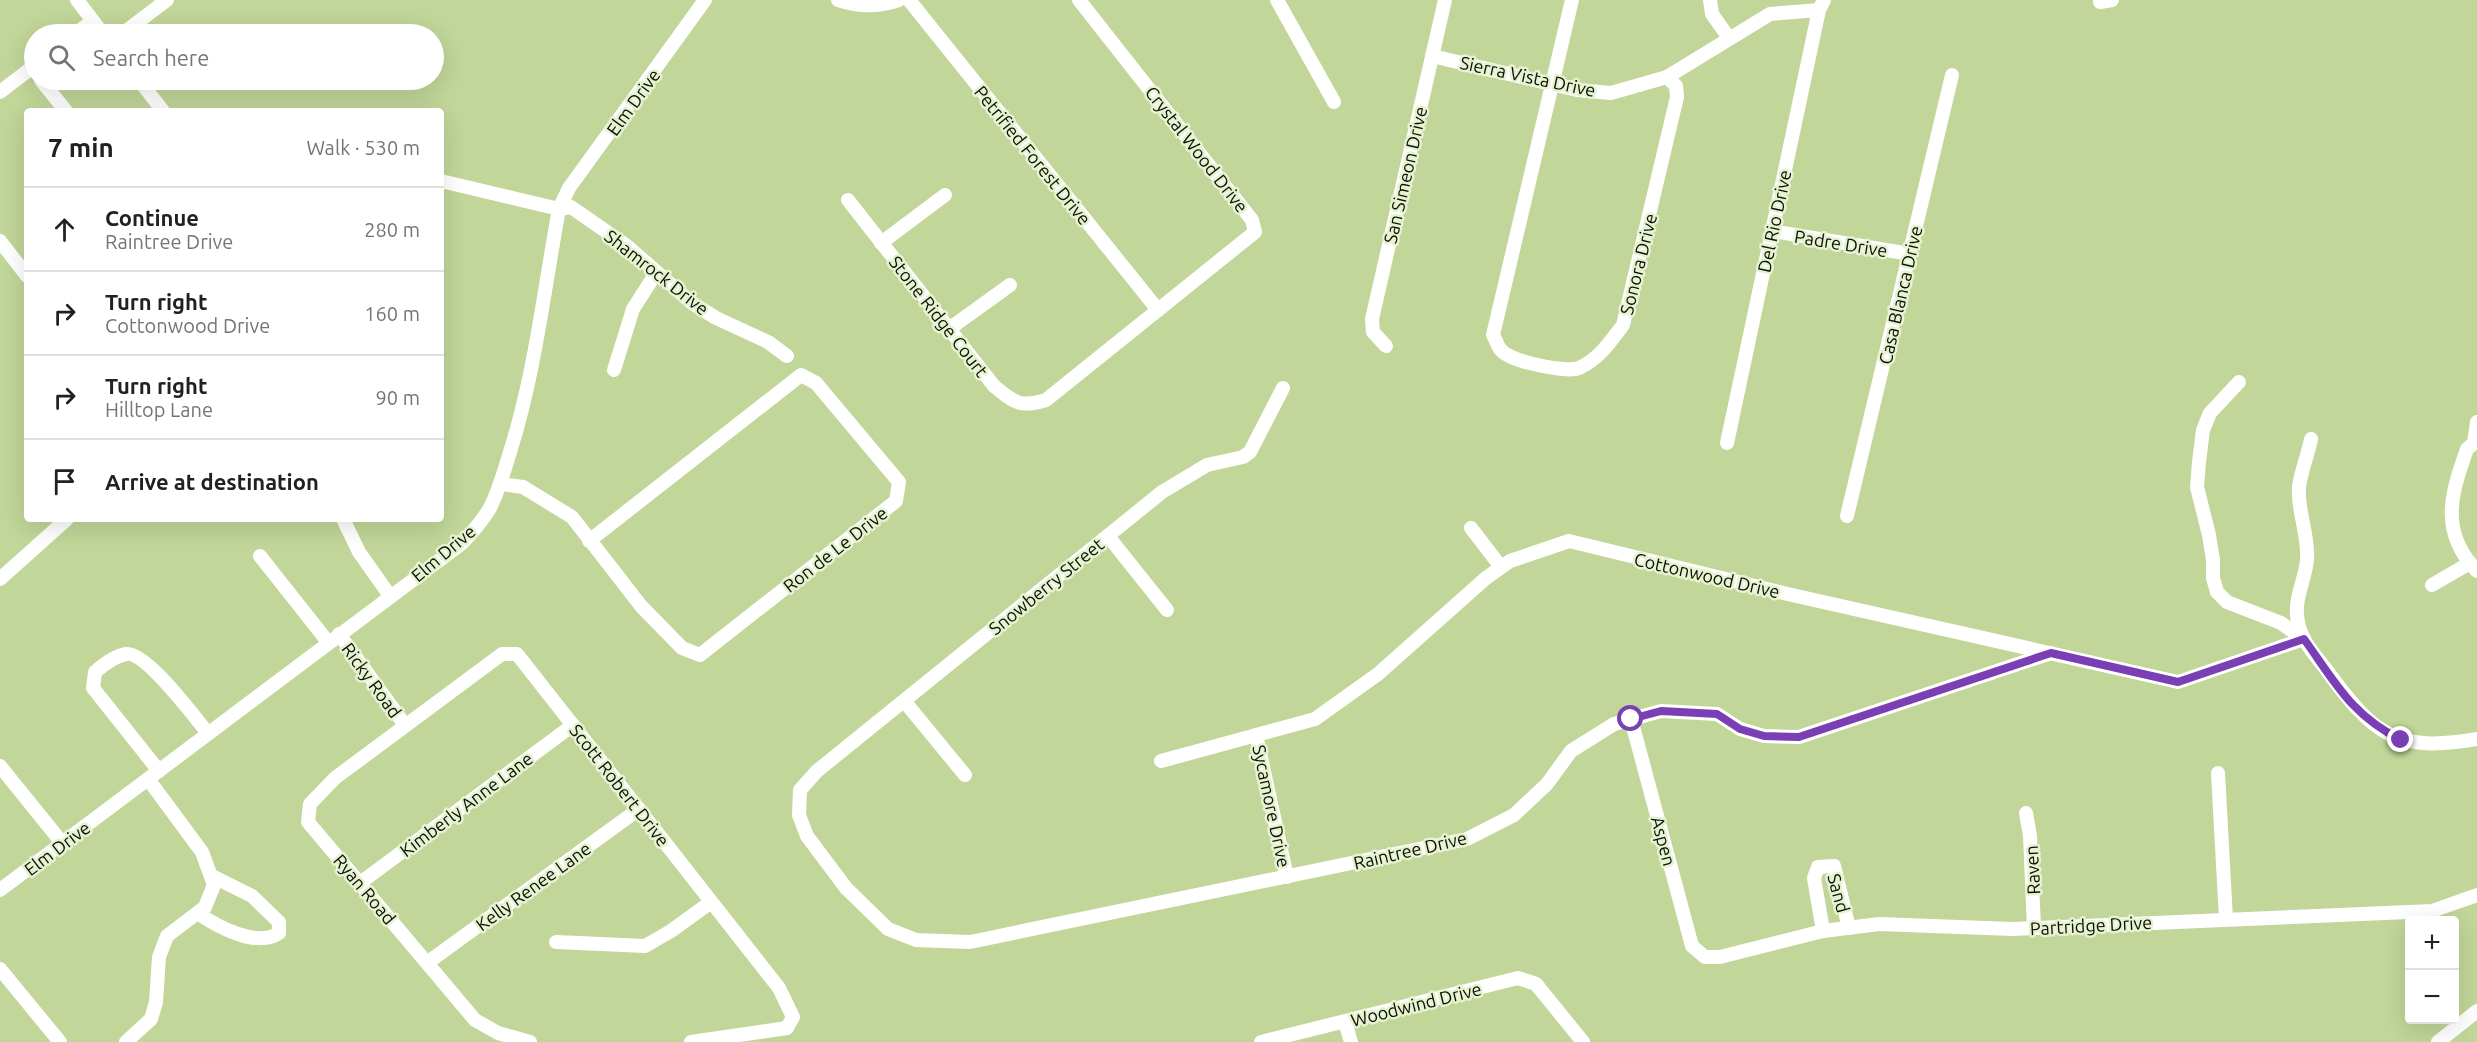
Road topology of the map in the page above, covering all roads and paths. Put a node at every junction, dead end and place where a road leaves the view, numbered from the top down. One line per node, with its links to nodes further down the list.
1 (77, 0): 13 (street)
2 (167, 0): 16 (street)
3 (705, 0): 32 (street, Elm Drive)
4 (837, 0): 5 (street)
5 (899, 0)
6 (909, 0): 40 (street, Petrified Forest Drive)
7 (1079, 0): 40 (street, Crystal Wood Drive)
8 (1277, 0): 26 (street)
9 (1445, 0): 18 (street, San Simeon Drive)
10 (1572, 0): 22 (street, Sonora Drive)
11 (1710, 0): 17 (street)
12 (1822, 5): 17 (street, Sierra Vista Drive); 33 (street, Del Rio Drive)
13 (93, 21): 14 (street); 15 (street)
14 (89, 24)
15 (95, 24)
16 (135, 24)
17 (1729, 38): 21 (street, Sierra Vista Drive)
18 (1432, 56): 22 (street, Sierra Vista Drive); 42 (street, San Simeon Drive)
19 (24, 75): 25 (street)
20 (1952, 75): 36 (street, Casa Blanca Drive)
21 (1667, 77): 22 (street, Sierra Vista Drive); 22 (street, Sonora Drive)
22 (1551, 82)
23 (49, 90): 27 (street)
24 (146, 90): 28 (street)
25 (0, 92)
26 (1335, 102)
27 (64, 108)
28 (161, 108)
29 (444, 182): 32 (street, Shamrock Drive)
30 (945, 195): 35 (street)
31 (848, 200): 35 (street, Stone Ridge Court)
32 (559, 209): 38 (street, Shamrock Drive); 52 (street, Elm Drive)
33 (1772, 231): 36 (street, Padre Drive); 50 (street, Del Rio Drive)
34 (0, 241): 37 (street)
35 (881, 243): 41 (street, Stone Ridge Court)
36 (1910, 254): 53 (street, Casa Blanca Drive)
37 (24, 272)
38 (656, 273): 43 (street, Shamrock Drive); 44 (street)
39 (1010, 285): 41 (street)
40 (1158, 310): 47 (street, Crystal Wood Drive)
41 (949, 329): 47 (street, Stone Ridge Court)
42 (1386, 346)
43 (787, 356)
44 (614, 370)
45 (2239, 381): 67 (street)
46 (1284, 388): 57 (street, Snowberry Street)
47 (1046, 400)
48 (2477, 422): 51 (street)
49 (2311, 439): 67 (street)
50 (1727, 443)
51 (2475, 444): 61 (street)
52 (500, 484): 58 (street, Ron de Le Drive); 64 (street, Elm Drive)
53 (1847, 516)
54 (64, 522): 62 (street)
55 (344, 522): 64 (street)
56 (1471, 528): 60 (street)
57 (1108, 536): 65 (street); 69 (street, Snowberry Street)
58 (589, 541): 58 (street, Ron de Le Drive)
59 (260, 556): 66 (street, Ricky Road)
60 (1501, 567): 68 (street, Cottonwood Drive); 74 (street, Cottonwood Drive)
61 (2474, 567): 63 (street)
62 (0, 579)
63 (2432, 585)
64 (390, 596): 66 (street, Elm Drive)
65 (1167, 610)
66 (333, 638): 71 (street, Ricky Road); 73 (street, Elm Drive)
67 (2304, 639): 68 (street, Cottonwood Drive); 75 (street)
68 (2051, 653): 70 (street, Raintree Drive)
69 (904, 702): 80 (street); 81 (street, Snowberry Street)
70 (1631, 719): 86 (street, Raintree Drive); 97 (street, Aspen)
71 (405, 725): 72 (street, Scott Robert Drive); 87 (street, Ryan Road)
72 (573, 725): 82 (street, Scott Robert Drive); 87 (street, Kimberly Anne Lane)
73 (208, 733): 79 (street, Elm Drive); 79 (street)
74 (1256, 735): 76 (street, Cottonwood Drive); 86 (street, Sycamore Drive)
75 (2477, 739)
76 (1161, 761)
77 (0, 766): 84 (street)
78 (2218, 773): 92 (street)
79 (153, 775): 84 (street, Elm Drive); 85 (street)
80 (965, 775)
81 (800, 790): 86 (street, Raintree Drive)
82 (639, 809): 90 (street, Scott Robert Drive); 98 (street, Kelly Renee Lane)
83 (2026, 813): 94 (street, Raven)
84 (63, 844): 88 (street, Elm Drive)
85 (212, 876): 91 (street); 91 (street)
86 (1287, 877)
87 (360, 883): 98 (street, Ryan Road)
88 (0, 890)
89 (2477, 895): 92 (street, Partridge Drive)
90 (711, 902): 96 (street); 105 (street, Scott Robert Drive)
91 (199, 914): 103 (street)
92 (2226, 919): 94 (street, Partridge Drive)
93 (1849, 928): 94 (street, Partridge Drive); 95 (street, Partridge Drive); 95 (street, Sand)
94 (2034, 928)
95 (1822, 931): 97 (street, Partridge Drive)
96 (556, 942)
97 (1705, 957)
98 (427, 963): 104 (street, Ryan Road)
99 (0, 969): 102 (street)
100 (2477, 1011): 109 (street)
101 (1345, 1022): 106 (street, Woodwind Drive); 107 (street); 108 (street, Woodwind Drive)
102 (60, 1042)
103 (126, 1042)
104 (530, 1042)
105 (691, 1042)
106 (1261, 1042)
107 (1351, 1042)
108 (1583, 1042)
109 (2438, 1042)

